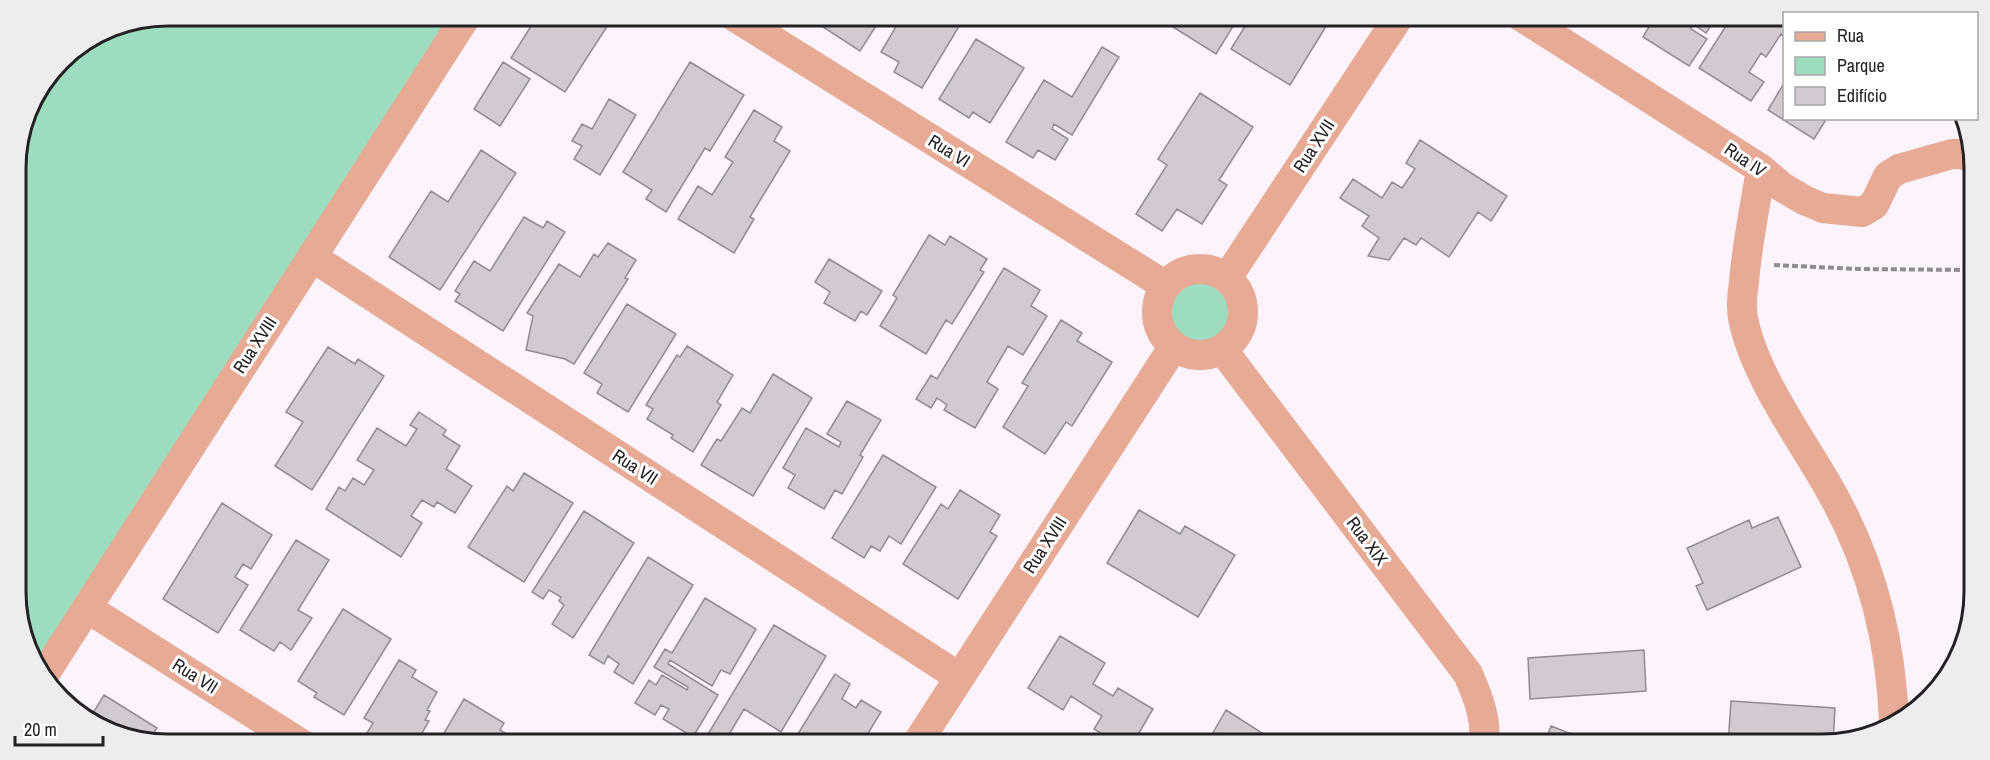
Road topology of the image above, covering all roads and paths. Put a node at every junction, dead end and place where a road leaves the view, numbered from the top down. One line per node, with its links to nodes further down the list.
1 (460, 26): 7 (street, Rua XVIII)
2 (750, 26): 11 (street, Rua VI)
3 (1393, 26): 10 (street, Rua XVII)
4 (1536, 26): 6 (street, Rua IV)
5 (1963, 155): 6 (street, Rua IV)
6 (1761, 170): 8 (street)
7 (312, 257): 14 (street, Rua XVIII); 16 (street, Rua VII)
8 (1745, 263): 9 (path); 17 (street)
9 (1964, 270)
10 (1227, 278): 11 (street); 13 (street)
11 (1166, 286): 12 (street)
12 (1174, 346): 13 (street); 16 (street, Rua XVIII)
13 (1222, 349): 20 (street, Rua XIX)
14 (87, 608): 15 (street, Rua XVIII); 18 (street, Rua VII)
15 (48, 669)
16 (959, 677): 19 (street, Rua XVIII)
17 (1893, 715)
18 (286, 734)
19 (923, 734)
20 (1484, 734)

